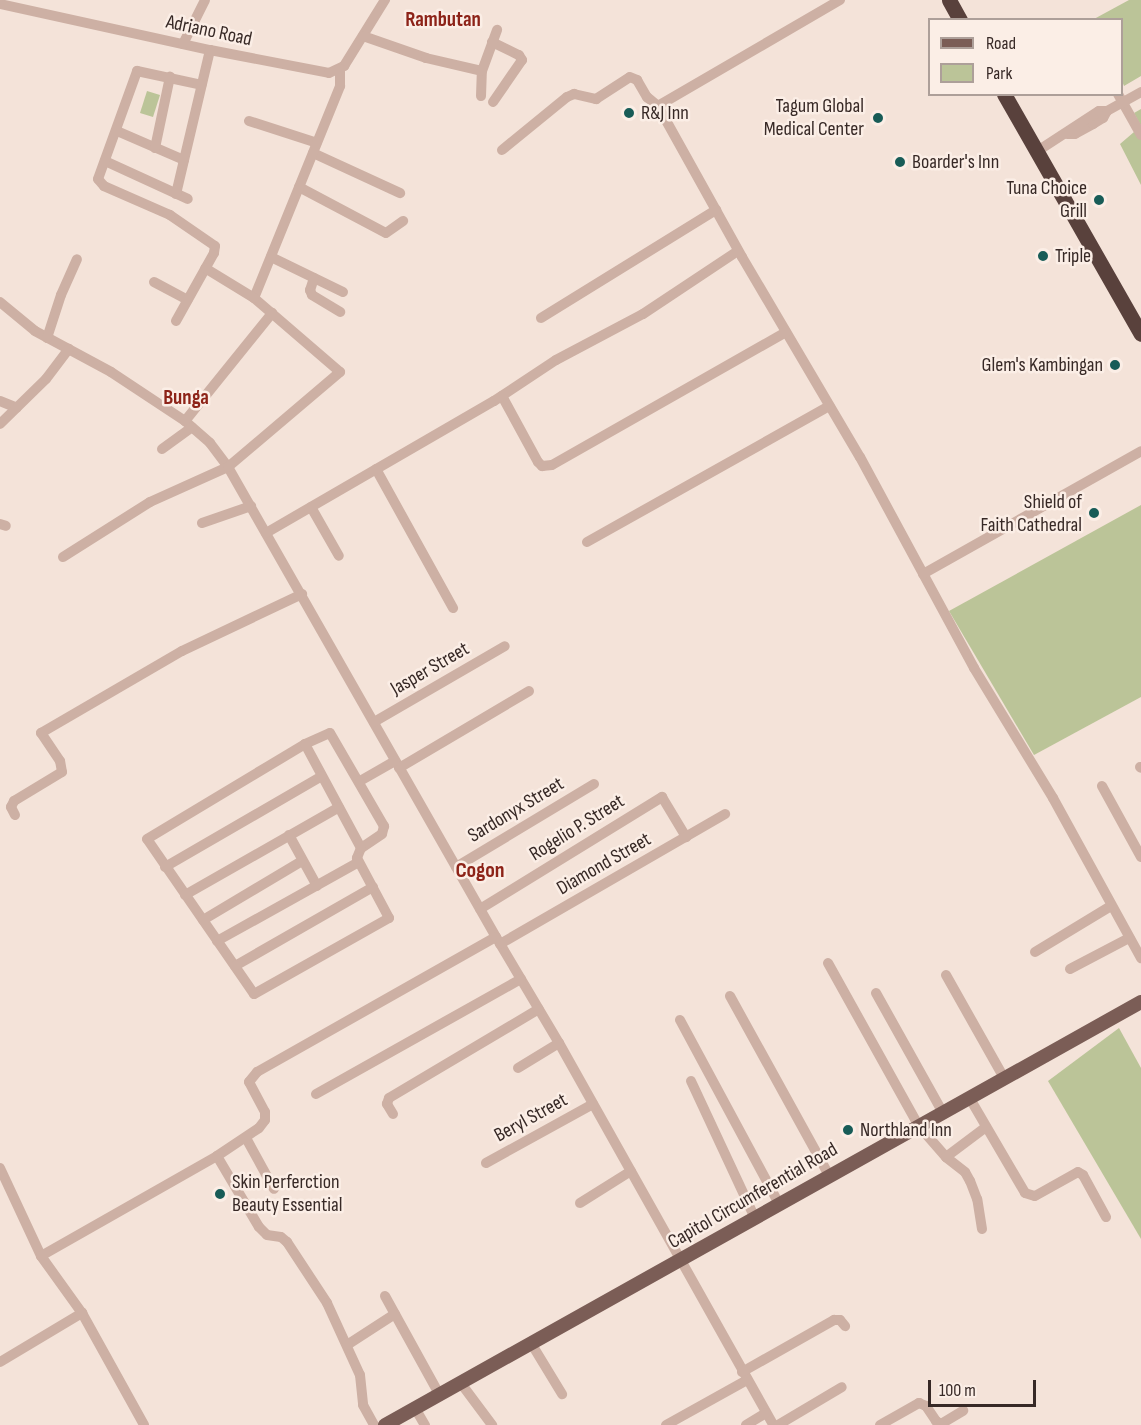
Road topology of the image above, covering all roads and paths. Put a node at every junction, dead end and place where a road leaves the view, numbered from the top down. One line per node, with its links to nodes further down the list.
1 (205, 0): 10 (street)
2 (385, 0): 8 (street)
3 (840, 0): 21 (street)
4 (949, 0): 6 (highway)
5 (0, 4): 10 (street, Adriano Road)
6 (959, 18)
7 (497, 30): 9 (street)
8 (363, 36): 12 (street); 13 (street)
9 (492, 42): 13 (street); 20 (street)
10 (183, 44): 11 (street, Adriano Road)
11 (210, 50): 12 (street, Adriano Road); 15 (street)
12 (340, 69): 26 (street)
13 (482, 71): 17 (street)
14 (170, 77): 15 (street); 23 (street); 25 (street)
15 (202, 85): 29 (street)
16 (1141, 92): 19 (street)
17 (481, 96)
18 (1005, 96): 28 (highway)
19 (1120, 98): 24 (street); 28 (street)
20 (493, 102)
21 (658, 106): 27 (street); 35 (street)
22 (249, 121): 26 (street)
23 (117, 131): 25 (street); 30 (street)
24 (1141, 135)
25 (155, 148): 29 (street)
26 (315, 148): 31 (street); 32 (street)
27 (502, 150)
28 (1036, 152): 52 (highway)
29 (184, 160): 33 (street)
30 (105, 161): 33 (street); 40 (street)
31 (299, 187): 36 (street); 38 (street)
32 (400, 193)
33 (176, 194): 34 (street)
34 (188, 199)
35 (716, 210): 37 (street); 49 (street)
36 (404, 221)
37 (738, 251): 51 (street); 55 (street)
38 (271, 257): 41 (street); 44 (street)
39 (77, 259): 53 (street)
40 (205, 268): 44 (street); 45 (street)
41 (314, 278): 43 (street); 47 (street)
42 (154, 282): 45 (street)
43 (343, 292)
44 (254, 298): 48 (street)
45 (188, 300): 50 (street)
46 (0, 302): 53 (street)
47 (340, 312)
48 (272, 313): 60 (street); 63 (street)
49 (541, 318)
50 (176, 321)
51 (786, 332): 55 (street); 57 (street)
52 (1141, 334)
53 (47, 338): 54 (street)
54 (69, 349): 58 (street); 60 (street)
55 (502, 396): 64 (street)
56 (0, 402): 58 (street)
57 (829, 406): 69 (street); 72 (street)
58 (16, 408): 59 (street)
59 (0, 424)
60 (189, 424): 61 (street); 63 (street)
61 (162, 449)
62 (1141, 451): 72 (street)
63 (228, 466): 65 (street); 71 (street)
64 (376, 469): 66 (street); 74 (street)
65 (251, 507): 67 (street); 68 (street)
66 (311, 507): 68 (street); 70 (street)
67 (202, 523)
68 (266, 533): 73 (street)
69 (587, 542)
70 (339, 556)
71 (63, 557)
72 (923, 574): 98 (street)
73 (302, 594): 77 (street); 86 (street)
74 (453, 608)
75 (505, 646): 77 (street, Jasper Street)
76 (529, 691): 79 (street)
77 (374, 722): 79 (street)
78 (305, 744): 80 (street); 81 (street); 93 (street)
79 (397, 764): 81 (street); 94 (street)
80 (322, 776): 84 (street); 93 (street)
81 (360, 781): 89 (street)
82 (594, 784): 94 (street, Sardonyx Street)
83 (1102, 786): 90 (street)
84 (339, 807): 87 (street); 89 (street)
85 (725, 814): 88 (street, Diamond Street)
86 (15, 815)
87 (289, 835): 91 (street); 97 (street)
88 (686, 837): 99 (street, Rogelio P. Street); 103 (street, Diamond Street)
89 (361, 848): 92 (street)
90 (1141, 857)
91 (302, 861): 95 (street); 100 (street)
92 (359, 862): 95 (street); 96 (street)
93 (165, 867): 97 (street)
94 (456, 867): 99 (street)
95 (317, 886): 102 (street)
96 (373, 887): 107 (street); 107 (street)
97 (185, 894): 100 (street)
98 (1111, 906): 101 (street); 104 (street)
99 (480, 909): 103 (street)
100 (203, 920): 102 (street)
101 (1129, 938): 105 (street); 108 (street)
102 (218, 941): 107 (street)
103 (498, 941): 110 (street); 127 (street, Diamond Street)
104 (1035, 952)
105 (1141, 958)
106 (828, 963): 125 (street)
107 (235, 966)
108 (1070, 969)
109 (946, 975): 118 (street)
110 (521, 979): 114 (street); 120 (street)
111 (876, 993): 123 (street)
112 (730, 996): 133 (street)
113 (1141, 1002): 118 (main road, Capitol Circumferential Road)
114 (539, 1010): 116 (street); 124 (street)
115 (680, 1020): 136 (street)
116 (559, 1043): 117 (street); 122 (street)
117 (518, 1068)
118 (1004, 1078): 121 (main road, Capitol Circumferential Road)
119 (691, 1081): 138 (street)
120 (316, 1094)
121 (969, 1096): 123 (main road, Capitol Circumferential Road); 126 (street)
122 (593, 1104): 130 (street, Beryl Street); 132 (street)
123 (942, 1112): 125 (main road, Capitol Circumferential Road)
124 (393, 1114)
125 (918, 1125): 129 (street); 133 (main road, Capitol Circumferential Road)
126 (986, 1126): 129 (street); 137 (street)
127 (246, 1138): 128 (street); 134 (street)
128 (217, 1156): 140 (street); 147 (street)
129 (946, 1157): 139 (street)
130 (486, 1163)
131 (0, 1168): 140 (street)
132 (631, 1171): 135 (street); 141 (street)
133 (829, 1175): 136 (main road, Capitol Circumferential Road)
134 (274, 1189)
135 (580, 1203)
136 (779, 1204): 138 (main road, Capitol Circumferential Road)
137 (1106, 1217)
138 (755, 1218): 141 (main road, Capitol Circumferential Road)
139 (982, 1229)
140 (41, 1256): 143 (street)
141 (679, 1261): 146 (main road, Capitol Circumferential Road); 149 (street)
142 (385, 1296): 144 (street)
143 (82, 1313): 148 (street); 157 (street)
144 (394, 1314): 147 (street); 152 (street)
145 (845, 1326): 149 (street)
146 (531, 1343): 150 (main road, Capitol Circumferential Road); 153 (street)
147 (347, 1344): 158 (street)
148 (0, 1362)
149 (745, 1376): 156 (street); 162 (street)
150 (460, 1382): 152 (main road, Capitol Circumferential Road); 161 (street)
151 (842, 1387): 165 (street)
152 (439, 1394): 154 (main road, Capitol Circumferential Road)
153 (562, 1394)
154 (415, 1408): 159 (main road, Capitol Circumferential Road); 160 (street)
155 (963, 1411): 166 (street)
156 (766, 1413): 163 (street); 164 (street)
157 (144, 1425)
158 (374, 1425)
159 (385, 1425)
160 (425, 1425)
161 (492, 1425)
162 (666, 1425)
163 (746, 1425)
164 (772, 1425)
165 (778, 1425)
166 (880, 1425)

